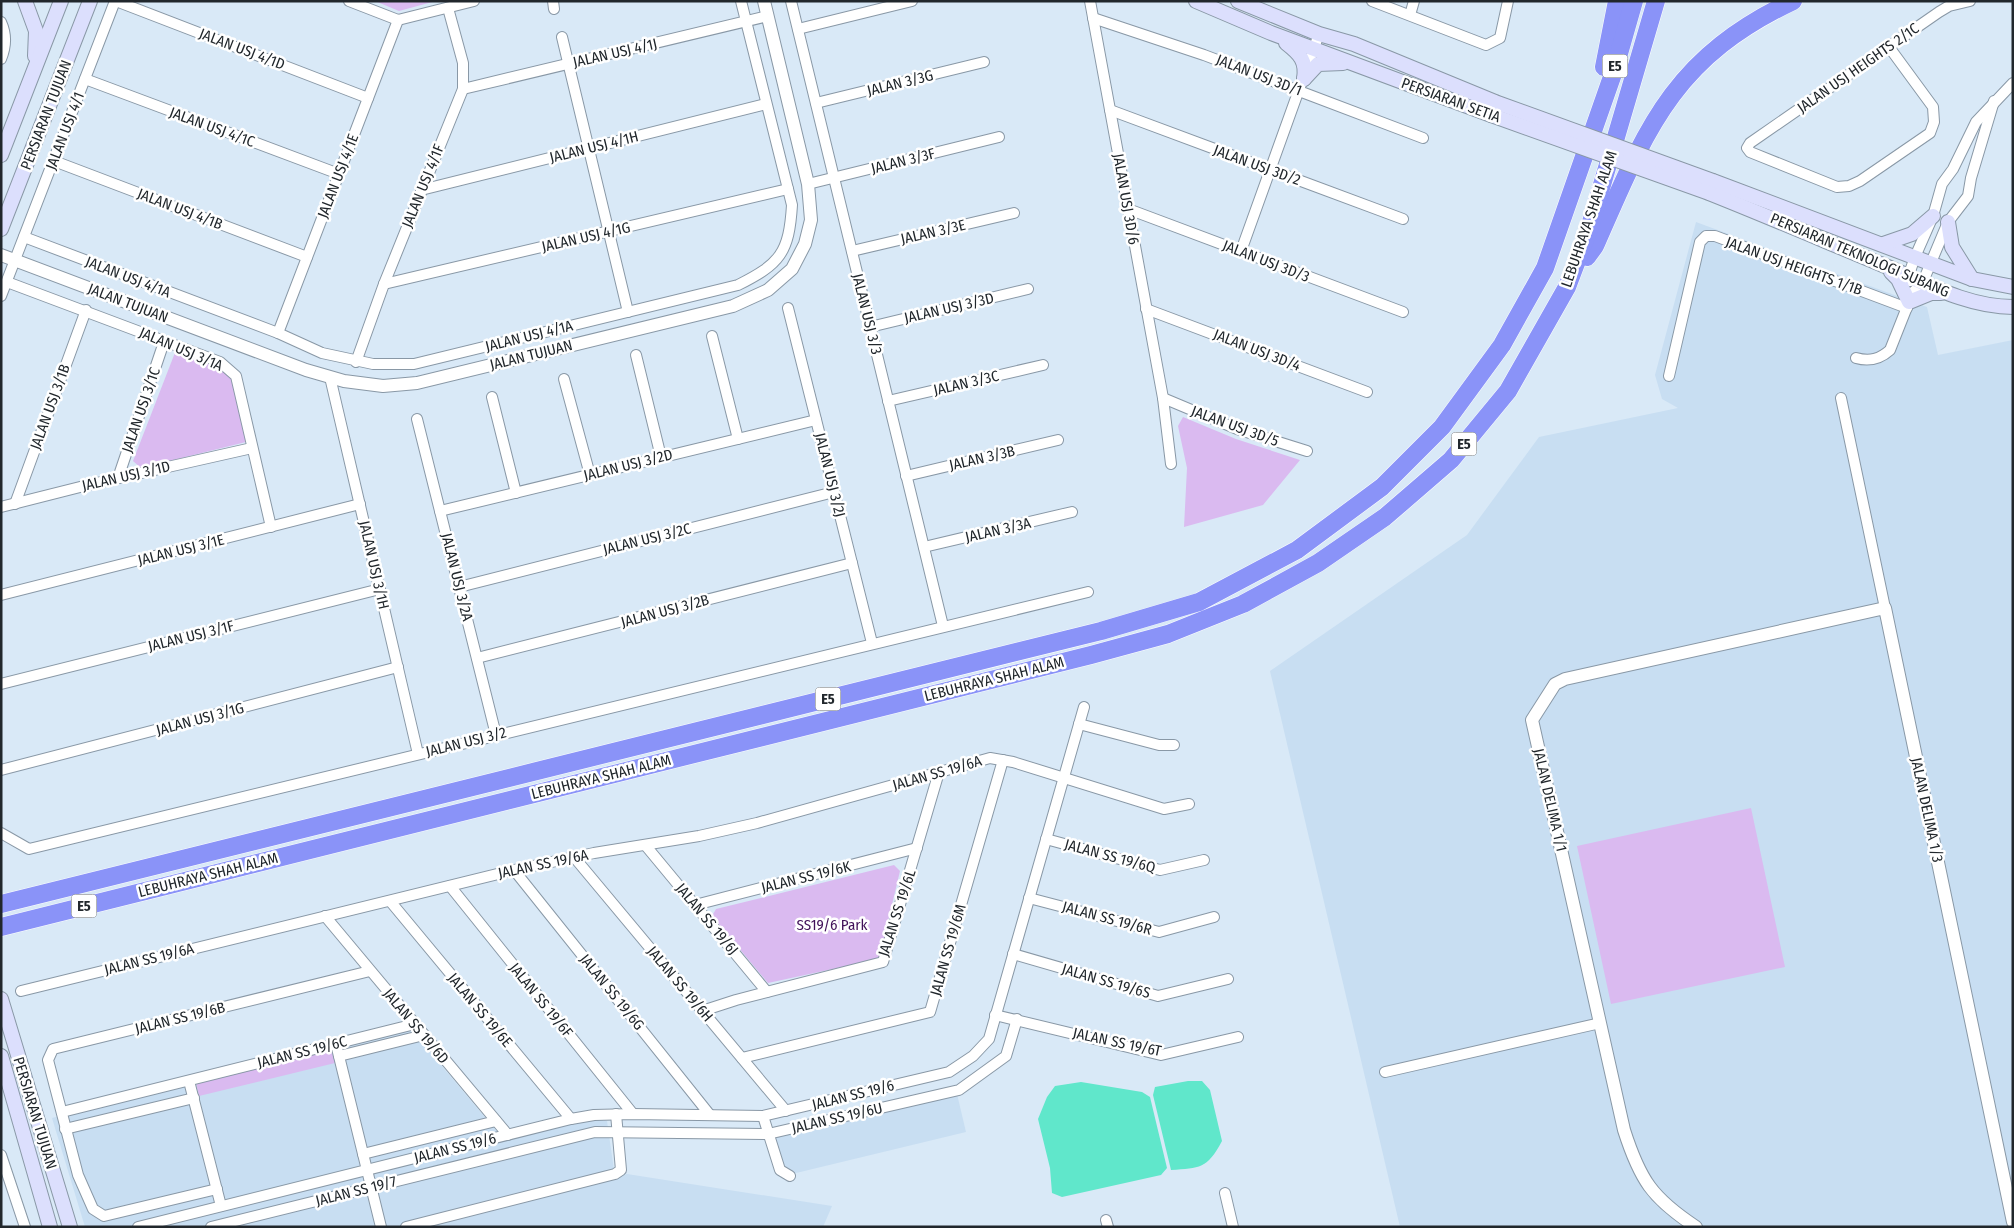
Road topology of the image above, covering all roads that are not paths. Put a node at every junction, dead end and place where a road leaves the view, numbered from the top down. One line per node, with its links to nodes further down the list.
1 (25, 1): 39 (main road)
2 (61, 1): 39 (main road, PERSIARAN TUJUAN)
3 (90, 1): 68 (main road, PERSIARAN TUJUAN)
4 (116, 1): 40 (street, JALAN USJ 4/1); 44 (street, JALAN USJ 4/1D)
5 (349, 1): 26 (street)
6 (474, 1): 22 (street)
7 (741, 1): 27 (street, JALAN USJ 4/1A)
8 (764, 1): 24 (street, JALAN TUJUAN)
9 (791, 1): 29 (street, JALAN USJ 3/3)
10 (912, 1): 29 (street)
11 (1090, 1): 25 (street, JALAN USJ 3D/6)
12 (1196, 1): 30 (main road, PERSIARAN SETIA)
13 (1238, 1): 31 (main road, PERSIARAN SETIA)
14 (1372, 1): 23 (street)
15 (1414, 1): 23 (street)
16 (1508, 1): 23 (street)
17 (1617, 1): 50 (highway)
18 (1634, 1): 50 (highway, LEBUHRAYA SHAH ALAM / E5)
19 (1656, 1): 84 (highway, LEBUHRAYA SHAH ALAM / E5)
20 (1793, 1): 84 (highway)
21 (1970, 1): 33 (street, JALAN USJ HEIGHTS 2/1C)
22 (448, 8): 26 (street); 43 (street, JALAN USJ 4/1F)
23 (1410, 15)
24 (768, 16): 27 (street, JALAN USJ 4/1J); 59 (street, JALAN TUJUAN)
25 (1093, 18): 42 (street, JALAN USJ 3D/1); 49 (street, JALAN USJ 3D/6)
26 (398, 20): 44 (street, JALAN USJ 4/1E)
27 (746, 22): 38 (street, JALAN USJ 4/1J); 47 (street, JALAN USJ 4/1A)
28 (3, 29): 35 (street)
29 (798, 29): 46 (street, JALAN USJ 3/3)
30 (1271, 33): 34 (main road, PERSIARAN SETIA); 42 (main road)
31 (1319, 34): 34 (street); 48 (main road, PERSIARAN SETIA)
32 (562, 37): 38 (street)
33 (1889, 47): 33 (street, JALAN USJ HEIGHTS 2/1C)
34 (1315, 50): 37 (main road, PERSIARAN SETIA); 42 (street)
35 (1, 59)
36 (984, 62): 46 (street, JALAN 3/3G)
37 (1349, 62): 42 (main road); 48 (main road, PERSIARAN SETIA)
38 (568, 64): 43 (street, JALAN USJ 4/1J); 53 (street)
39 (34, 67): 54 (main road, PERSIARAN TUJUAN)
40 (85, 79): 55 (street, JALAN USJ 4/1); 57 (street, JALAN USJ 4/1C)
41 (2013, 83): 45 (street)
42 (1302, 85): 52 (street, JALAN USJ 3D/1); 56 (street)
43 (463, 89): 62 (street, JALAN USJ 4/1F)
44 (368, 98): 57 (street, JALAN USJ 4/1E)
45 (1994, 101): 65 (street); 67 (street)
46 (816, 103): 58 (street, JALAN USJ 3/3)
47 (766, 104): 53 (street, JALAN USJ 4/1H); 61 (street, JALAN USJ 4/1A)
48 (1493, 109): 60 (main road, PERSIARAN SETIA, bridge)
49 (1110, 110): 56 (street, JALAN USJ 3D/2); 63 (street, JALAN USJ 3D/6)
50 (1594, 129): 163 (highway, LEBUHRAYA SHAH ALAM / E5)
51 (999, 137): 58 (street, JALAN 3/3F)
52 (1423, 138)
53 (588, 148): 62 (street, JALAN USJ 4/1H); 69 (street)
54 (1, 155)
55 (54, 161): 70 (street, JALAN USJ 4/1); 75 (street, JALAN USJ 4/1B)
56 (1271, 170): 66 (street, JALAN USJ 3D/2); 72 (street)
57 (339, 174): 75 (street, JALAN USJ 4/1E)
58 (834, 178): 59 (street, JALAN 3/3F); 73 (street, JALAN USJ 3/3)
59 (808, 184): 105 (street, JALAN TUJUAN)
60 (1711, 187): 71 (main road, PERSIARAN TEKNOLOGI SUBANG); 79 (main road, PERSIARAN TEKNOLOGI SUBANG)
61 (788, 189): 69 (street, JALAN USJ 4/1G); 94 (street, JALAN USJ 4/1A)
62 (421, 190): 83 (street, JALAN USJ 4/1F)
63 (1128, 209): 72 (street, JALAN USJ 3D/3); 92 (street, JALAN USJ 3D/6)
64 (1014, 213): 73 (street, JALAN 3/3E)
65 (1933, 216): 71 (main road); 76 (street)
66 (1403, 219)
67 (1948, 222): 78 (street); 81 (main road)
68 (1, 229)
69 (608, 231): 83 (street, JALAN USJ 4/1G); 94 (street)
70 (24, 237): 77 (street, JALAN USJ 4/1); 97 (street, JALAN USJ 4/1A)
71 (1883, 244): 76 (main road, PERSIARAN TEKNOLOGI SUBANG)
72 (1241, 251): 95 (street, JALAN USJ 3D/3)
73 (852, 252): 96 (street, JALAN USJ 3/3)
74 (1, 255): 77 (street, JALAN TUJUAN)
75 (307, 257): 97 (street, JALAN USJ 4/1E)
76 (1915, 257): 78 (main road, PERSIARAN TEKNOLOGI SUBANG); 80 (street)
77 (15, 260): 82 (street, JALAN USJ 4/1); 105 (street, JALAN TUJUAN)
78 (1930, 263): 81 (main road, PERSIARAN TEKNOLOGI SUBANG); 89 (street)
79 (1885, 266): 80 (main road, PERSIARAN TEKNOLOGI SUBANG); 89 (main road)
80 (1908, 277): 89 (main road, PERSIARAN TEKNOLOGI SUBANG)
81 (1972, 279): 85 (main road, PERSIARAN TEKNOLOGI SUBANG)
82 (7, 282): 88 (street, JALAN USJ 4/1); 93 (street, JALAN USJ 3/1A)
83 (384, 284): 102 (street, JALAN USJ 4/1F)
84 (1567, 287): 167 (highway, LEBUHRAYA SHAH ALAM / E5)
85 (2013, 287)
86 (1028, 289): 96 (street, JALAN USJ 3/3D)
87 (1949, 293): 89 (main road, PERSIARAN TEKNOLOGI SUBANG); 89 (main road); 90 (main road, PERSIARAN TEKNOLOGI SUBANG)
88 (1, 296)
89 (1913, 296): 101 (street); 104 (street, JALAN USJ HEIGHTS 1/1B)
90 (2013, 307)
91 (788, 308): 113 (street, JALAN USJ 3/2J)
92 (1146, 309): 107 (street, JALAN USJ 3D/4); 109 (street, JALAN USJ 3D/6)
93 (86, 310): 99 (street, JALAN USJ 3/1A); 125 (street, JALAN USJ 3/1B)
94 (628, 312): 102 (street, JALAN USJ 4/1A)
95 (1403, 312)
96 (870, 327): 111 (street, JALAN USJ 3/3)
97 (278, 332): 102 (street, JALAN USJ 4/1A)
98 (712, 336): 114 (street)
99 (164, 342): 116 (street, JALAN USJ 3/1A); 122 (street, JALAN USJ 3/1C)
100 (636, 355): 118 (street)
101 (1856, 358)
102 (356, 362)
103 (1043, 365): 111 (street, JALAN 3/3C)
104 (1669, 376)
105 (330, 377): 126 (street, JALAN USJ 3/1H)
106 (564, 379): 120 (street)
107 (1366, 392)
108 (492, 397): 124 (street)
109 (1163, 398): 117 (street, JALAN USJ 3D/5); 119 (street, JALAN USJ 3D/6)
110 (1841, 398): 137 (street, JALAN DELIMA 1/3)
111 (888, 401): 121 (street, JALAN USJ 3/3)
112 (417, 419): 128 (street, JALAN USJ 3/2A)
113 (816, 420): 114 (street, JALAN USJ 3/2D); 123 (street, JALAN USJ 3/2J)
114 (738, 439): 118 (street, JALAN USJ 3/2D)
115 (1058, 440): 121 (street, JALAN 3/3B)
116 (252, 448): 122 (street, JALAN USJ 3/1D); 130 (street, JALAN USJ 3/1A)
117 (1307, 451)
118 (661, 457): 120 (street, JALAN USJ 3/2D)
119 (1171, 464)
120 (590, 475): 124 (street, JALAN USJ 3/2D)
121 (906, 476): 131 (street, JALAN USJ 3/3)
122 (118, 478): 125 (street, JALAN USJ 3/1D)
123 (834, 492): 132 (street, JALAN USJ 3/2J); 133 (street, JALAN USJ 3/2C)
124 (516, 493): 128 (street, JALAN USJ 3/2D)
125 (15, 504): 127 (street, JALAN USJ 3/1D)
126 (360, 504): 130 (street, JALAN USJ 3/1E); 134 (street, JALAN USJ 3/1H)
127 (1, 507)
128 (440, 511): 133 (street, JALAN USJ 3/2A)
129 (1072, 512): 131 (street, JALAN 3/3A)
130 (271, 527): 136 (street, JALAN USJ 3/1E)
131 (924, 547): 138 (street, JALAN USJ 3/3)
132 (852, 563): 139 (street, JALAN USJ 3/2J); 140 (street, JALAN USJ 3/2B)
133 (459, 587): 140 (street, JALAN USJ 3/2A)
134 (380, 589): 141 (street, JALAN USJ 3/1H); 142 (street, JALAN USJ 3/1F)
135 (1088, 592): 138 (street)
136 (1, 595)
137 (1885, 608): 178 (street, JALAN DELIMA 1/1); 208 (street, JALAN DELIMA 1/3)
138 (943, 626): 139 (street, JALAN USJ 3/2)
139 (872, 643): 145 (street, JALAN USJ 3/2)
140 (477, 658): 145 (street, JALAN USJ 3/2A)
141 (398, 667): 147 (street, JALAN USJ 3/1H); 149 (street, JALAN USJ 3/1G)
142 (1, 684)
143 (1084, 707): 144 (street, JALAN SS 19/6)
144 (1079, 724): 146 (street); 151 (street, JALAN SS 19/6)
145 (496, 735): 147 (street, JALAN USJ 3/2)
146 (1174, 744)
147 (418, 754): 153 (street, JALAN USJ 3/2)
148 (1003, 760): 150 (street, JALAN SS 19/6A); 151 (street, JALAN SS 19/6A); 184 (street, JALAN SS 19/6M)
149 (1, 770)
150 (939, 772): 155 (street, JALAN SS 19/6A); 156 (street, JALAN SS 19/6L)
151 (1063, 780): 152 (street, JALAN SS 19/6A); 154 (street, JALAN SS 19/6)
152 (1189, 804)
153 (1, 832)
154 (1046, 839): 158 (street, JALAN SS 19/6Q); 161 (street, JALAN SS 19/6)
155 (646, 846): 157 (street, JALAN SS 19/6A); 164 (street, JALAN SS 19/6J)
156 (917, 848): 164 (street, JALAN SS 19/6K); 172 (street, JALAN SS 19/6L)
157 (574, 857): 159 (street, JALAN SS 19/6A); 174 (street, JALAN SS 19/6H)
158 (1204, 860)
159 (514, 870): 160 (street, JALAN SS 19/6A); 192 (street, JALAN SS 19/6G)
160 (450, 886): 162 (street, JALAN SS 19/6A); 191 (street, JALAN SS 19/6F)
161 (1029, 898): 166 (street, JALAN SS 19/6R); 168 (street, JALAN SS 19/6)
162 (390, 900): 165 (street, JALAN SS 19/6A); 194 (street, JALAN SS 19/6E)
163 (1, 904)
164 (695, 905): 172 (street, JALAN SS 19/6J)
165 (325, 916): 169 (street, JALAN SS 19/6D); 171 (street, JALAN SS 19/6A)
166 (1214, 917)
167 (1, 927)
168 (1013, 954): 170 (street, JALAN SS 19/6S); 175 (street, JALAN SS 19/6)
169 (370, 971): 177 (street, JALAN SS 19/6D); 189 (street, JALAN SS 19/6B)
170 (1228, 979)
171 (22, 991)
172 (767, 992): 174 (street, JALAN SS 19/6L)
173 (1, 999): 212 (main road, PERSIARAN TUJUAN)
174 (702, 1011): 184 (street, JALAN SS 19/6H)
175 (995, 1015): 176 (street, JALAN SS 19/6T); 188 (street, JALAN SS 19/6)
176 (1017, 1019): 180 (street, JALAN SS 19/6T); 198 (street, JALAN SS 19/6U)
177 (415, 1024): 179 (street, JALAN SS 19/6D); 181 (street, JALAN SS 19/6C)
178 (1600, 1024): 185 (street); 217 (street, JALAN DELIMA 1/1)
179 (424, 1035): 183 (street); 195 (street, JALAN SS 19/6D)
180 (1238, 1037)
181 (336, 1044): 183 (street); 186 (street, JALAN SS 19/6C)
182 (1, 1056): 211 (main road, PERSIARAN TUJUAN)
183 (339, 1056): 200 (street)
184 (742, 1058): 188 (street, JALAN SS 19/6H)
185 (1385, 1072)
186 (189, 1081): 187 (street); 189 (street, JALAN SS 19/6C)
187 (194, 1098): 196 (street); 205 (street)
188 (786, 1111): 193 (street, JALAN SS 19/6)
189 (62, 1112): 196 (street)
190 (616, 1114): 191 (street, JALAN SS 19/6); 194 (street, JALAN SS 19/6); 197 (street)
191 (632, 1114): 192 (street, JALAN SS 19/6)
192 (710, 1115): 193 (street, JALAN SS 19/6)
193 (763, 1116): 198 (street)
194 (571, 1119): 199 (street, JALAN SS 19/6)
195 (496, 1120): 199 (street, JALAN SS 19/6D); 200 (street)
196 (65, 1129): 205 (street)
197 (617, 1132): 198 (street, JALAN SS 19/6U); 204 (street, JALAN SS 19/7); 209 (street)
198 (768, 1134): 203 (street)
199 (508, 1135): 202 (street, JALAN SS 19/6)
200 (363, 1154): 202 (street)
201 (1, 1155): 210 (street)
202 (367, 1170): 204 (street); 207 (street, JALAN SS 19/6)
203 (790, 1176)
204 (371, 1187): 214 (street, JALAN SS 19/7); 215 (street)
205 (217, 1189): 207 (street)
206 (1226, 1193): 216 (street)
207 (221, 1206): 213 (street, JALAN SS 19/6)
208 (2013, 1220)
209 (413, 1226)
210 (25, 1227)
211 (50, 1227)
212 (70, 1227)
213 (138, 1227)
214 (211, 1227)
215 (381, 1227)
216 (1233, 1227)
217 (1696, 1227)

